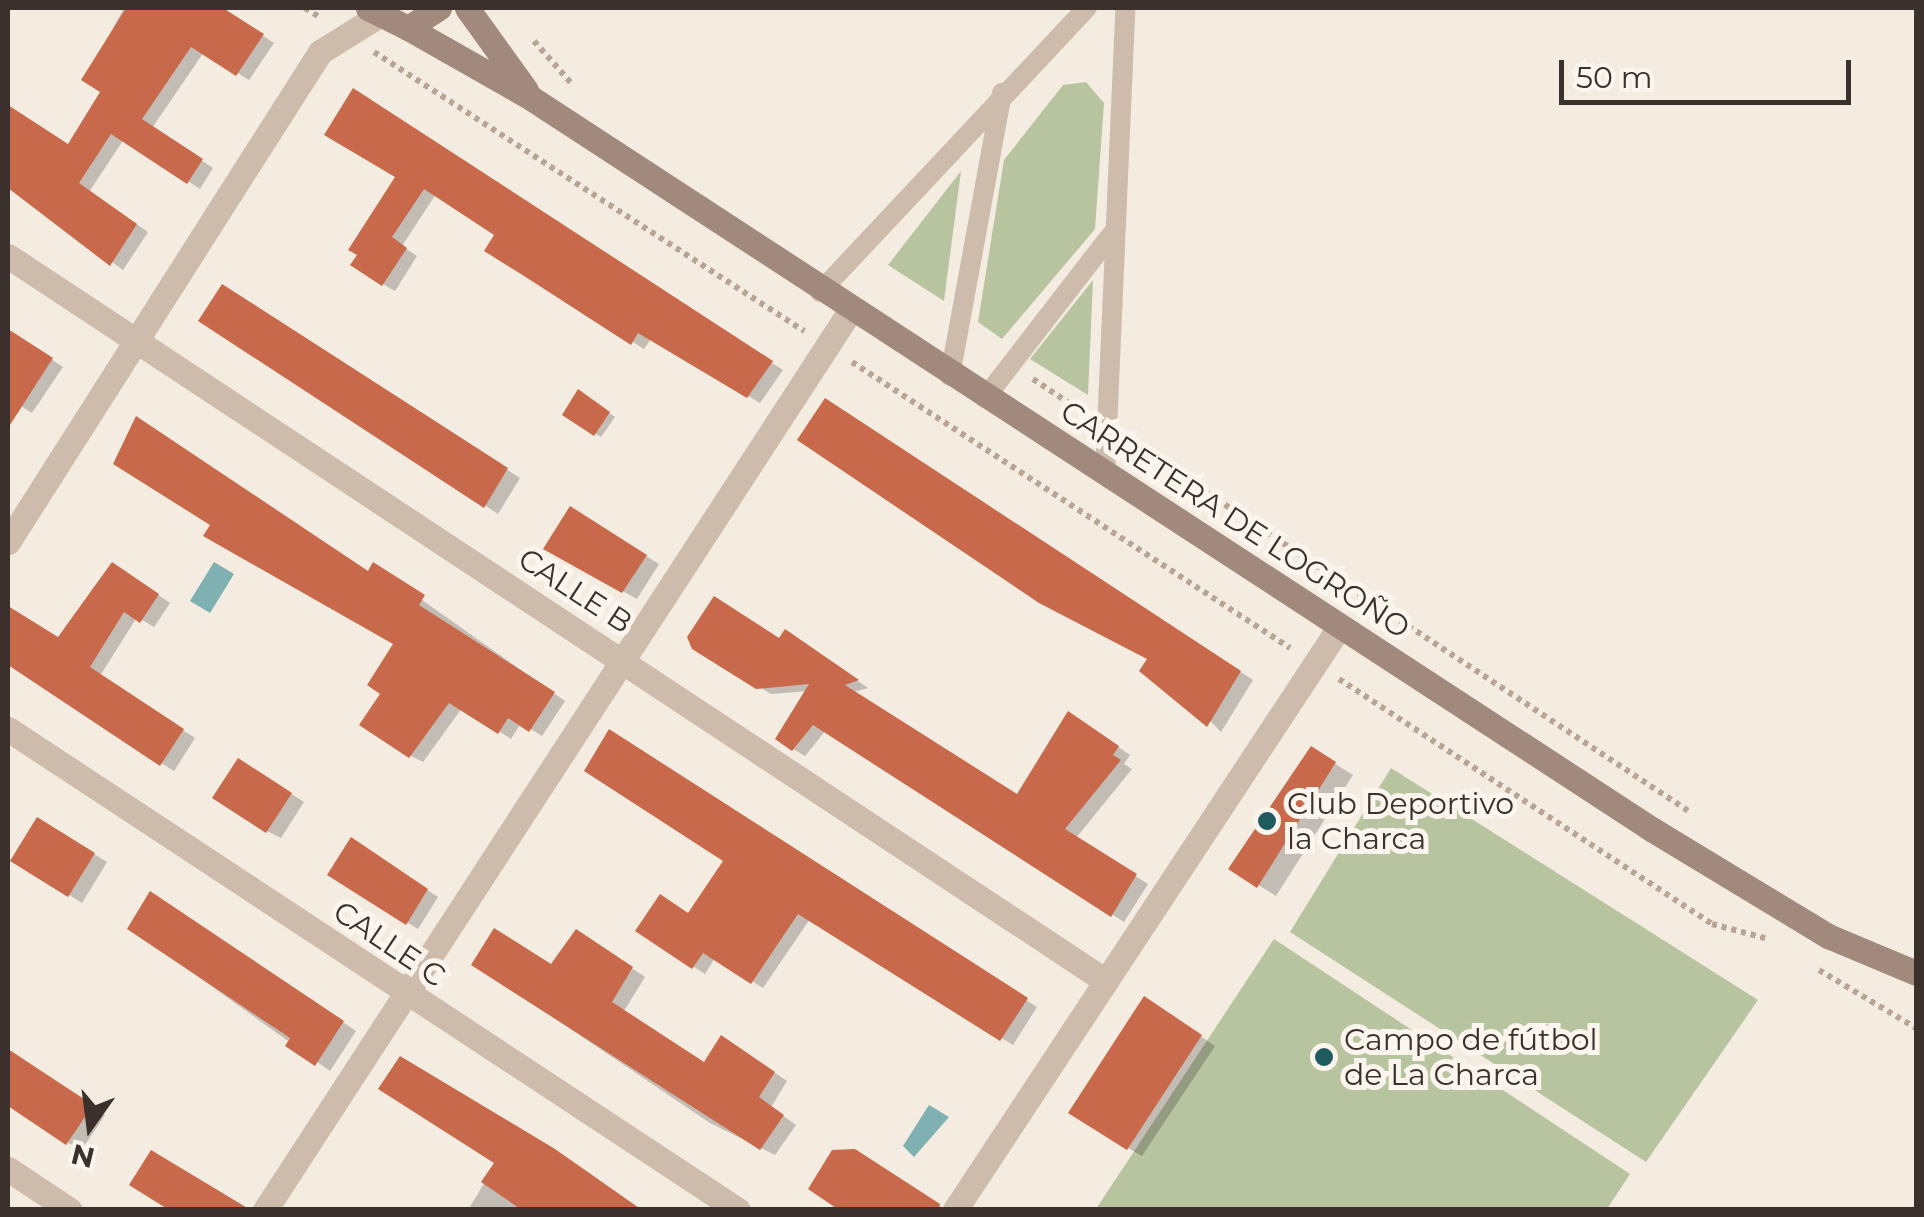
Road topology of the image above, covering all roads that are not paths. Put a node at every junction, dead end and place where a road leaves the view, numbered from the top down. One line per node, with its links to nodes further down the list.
1 (439, 8): 6 (main road)
2 (467, 8): 8 (main road, CARRETERA DE LOGROÑO)
3 (1087, 8): 7 (lane)
4 (1125, 8): 9 (lane)
5 (372, 12): 6 (main road, CARRETERA DE LOGROÑO); 13 (street)
6 (408, 28): 8 (main road, CARRETERA DE LOGROÑO)
7 (1003, 90): 11 (lane); 14 (lane)
8 (532, 98): 11 (main road, CARRETERA DE LOGROÑO)
9 (1111, 236): 15 (lane); 16 (lane)
10 (8, 256): 13 (street, CALLE B)
11 (820, 292): 12 (main road, CARRETERA DE LOGROÑO)
12 (850, 311): 14 (main road, CARRETERA DE LOGROÑO); 19 (street)
13 (136, 341): 17 (street); 19 (street, CALLE B)
14 (950, 376): 15 (main road, CARRETERA DE LOGROÑO)
15 (985, 398): 16 (main road, CARRETERA DE LOGROÑO)
16 (1105, 475): 18 (main road, CARRETERA DE LOGROÑO)
17 (8, 542)
18 (1340, 626): 21 (main road, CARRETERA DE LOGROÑO); 23 (street)
19 (622, 661): 23 (street, CALLE B); 24 (street)
20 (8, 729): 24 (street, CALLE C)
21 (1904, 961): 22 (main road, CARRETERA DE LOGROÑO)
22 (1916, 973)
23 (1106, 981): 29 (street)
24 (405, 994): 27 (street); 28 (street, CALLE C)
25 (8, 1169): 26 (street)
26 (70, 1210)
27 (265, 1210)
28 (738, 1210)
29 (955, 1210)

